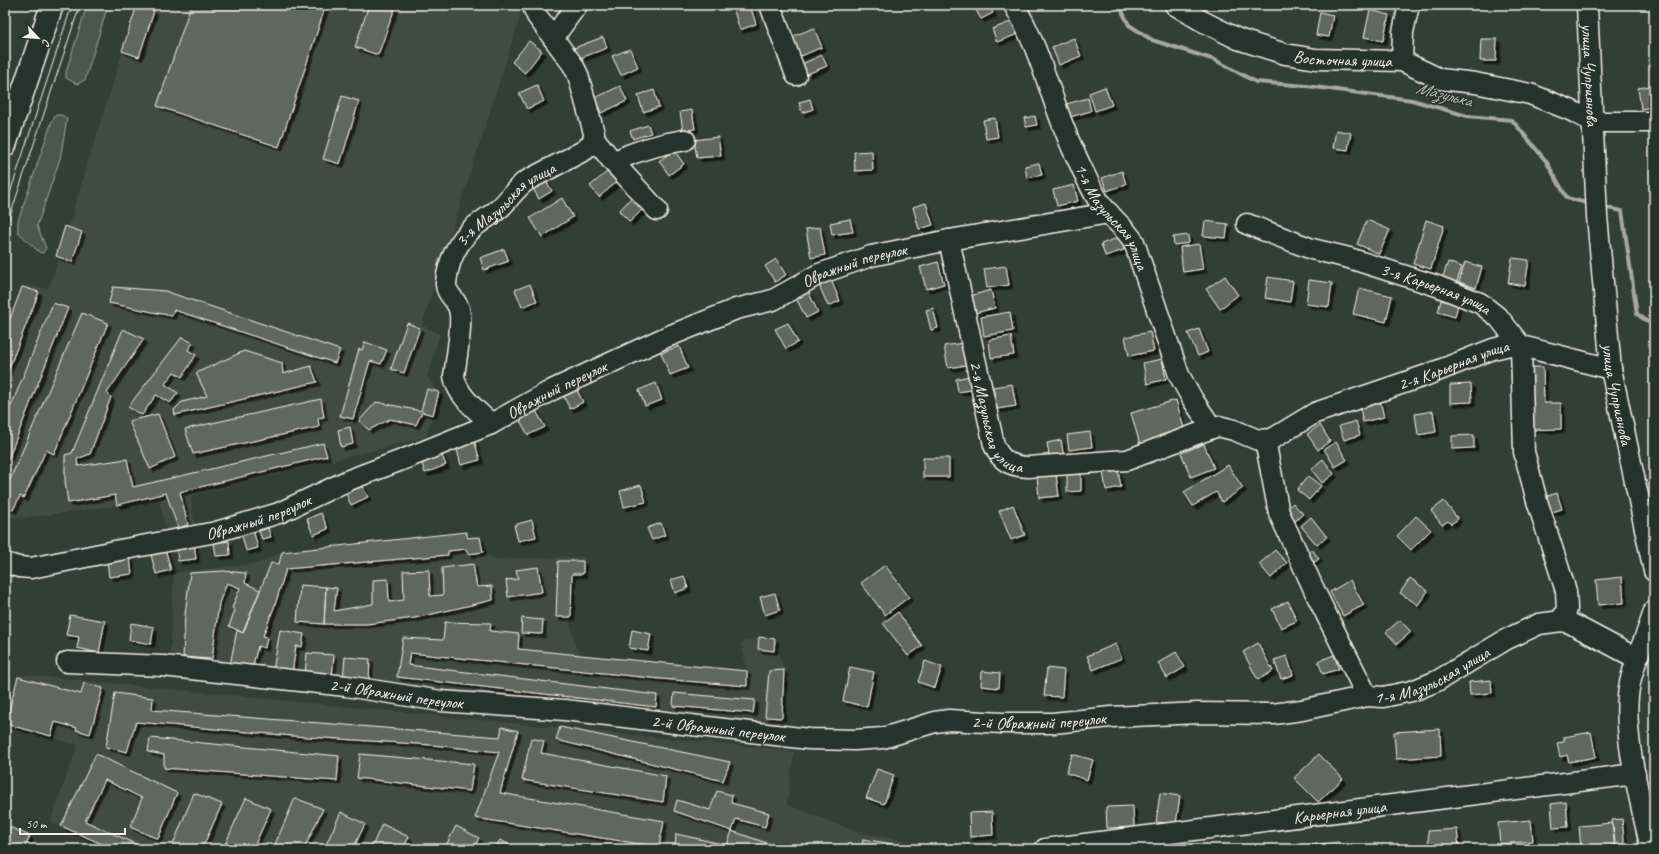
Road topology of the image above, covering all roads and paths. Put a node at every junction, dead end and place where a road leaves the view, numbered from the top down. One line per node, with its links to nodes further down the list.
1 (52, 5): 16 (main road)
2 (534, 5): 9 (street)
3 (577, 5): 9 (street)
4 (770, 5): 11 (street)
5 (1014, 5): 19 (street, 1-я Мазульская улица)
6 (1175, 5): 10 (street, Восточная улица)
7 (1409, 5): 10 (street)
8 (1587, 5): 12 (street, улица Чуприянова)
9 (553, 38): 14 (street)
10 (1402, 61): 12 (street, Восточная улица)
11 (796, 75)
12 (1593, 122): 13 (street, Восточная улица); 23 (street, улица Чуприянова)
13 (1654, 122)
14 (594, 138): 17 (street); 24 (street, 3-я Мазульская улица)
15 (685, 140): 17 (street)
16 (5, 145)
17 (613, 162): 18 (street)
18 (657, 210)
19 (1109, 213): 21 (street, Овражный переулок); 25 (street, 1-я Мазульская улица)
20 (1247, 224): 22 (street, 3-я Карьерная улица)
21 (949, 240): 24 (street, Овражный переулок); 25 (street, 2-я Мазульская улица)
22 (1521, 346): 23 (street); 26 (street, 2-я Карьерная улица); 30 (street, 2-я Карьерная улица)
23 (1611, 370): 28 (street, улица Чуприянова)
24 (491, 424): 27 (street, Овражный переулок)
25 (1212, 428): 26 (street)
26 (1265, 440): 33 (street, 1-я Мазульская улица)
27 (5, 563)
28 (1654, 571)
29 (1654, 611): 31 (street)
30 (1561, 621): 31 (street, 1-я Мазульская улица); 33 (street, 1-я Мазульская улица)
31 (1636, 658): 34 (street)
32 (67, 662): 33 (street, 2-й Овражный переулок)
33 (1367, 696)
34 (1635, 774): 35 (street, Карьерная улица); 36 (street)
35 (1045, 849)
36 (1651, 849)

